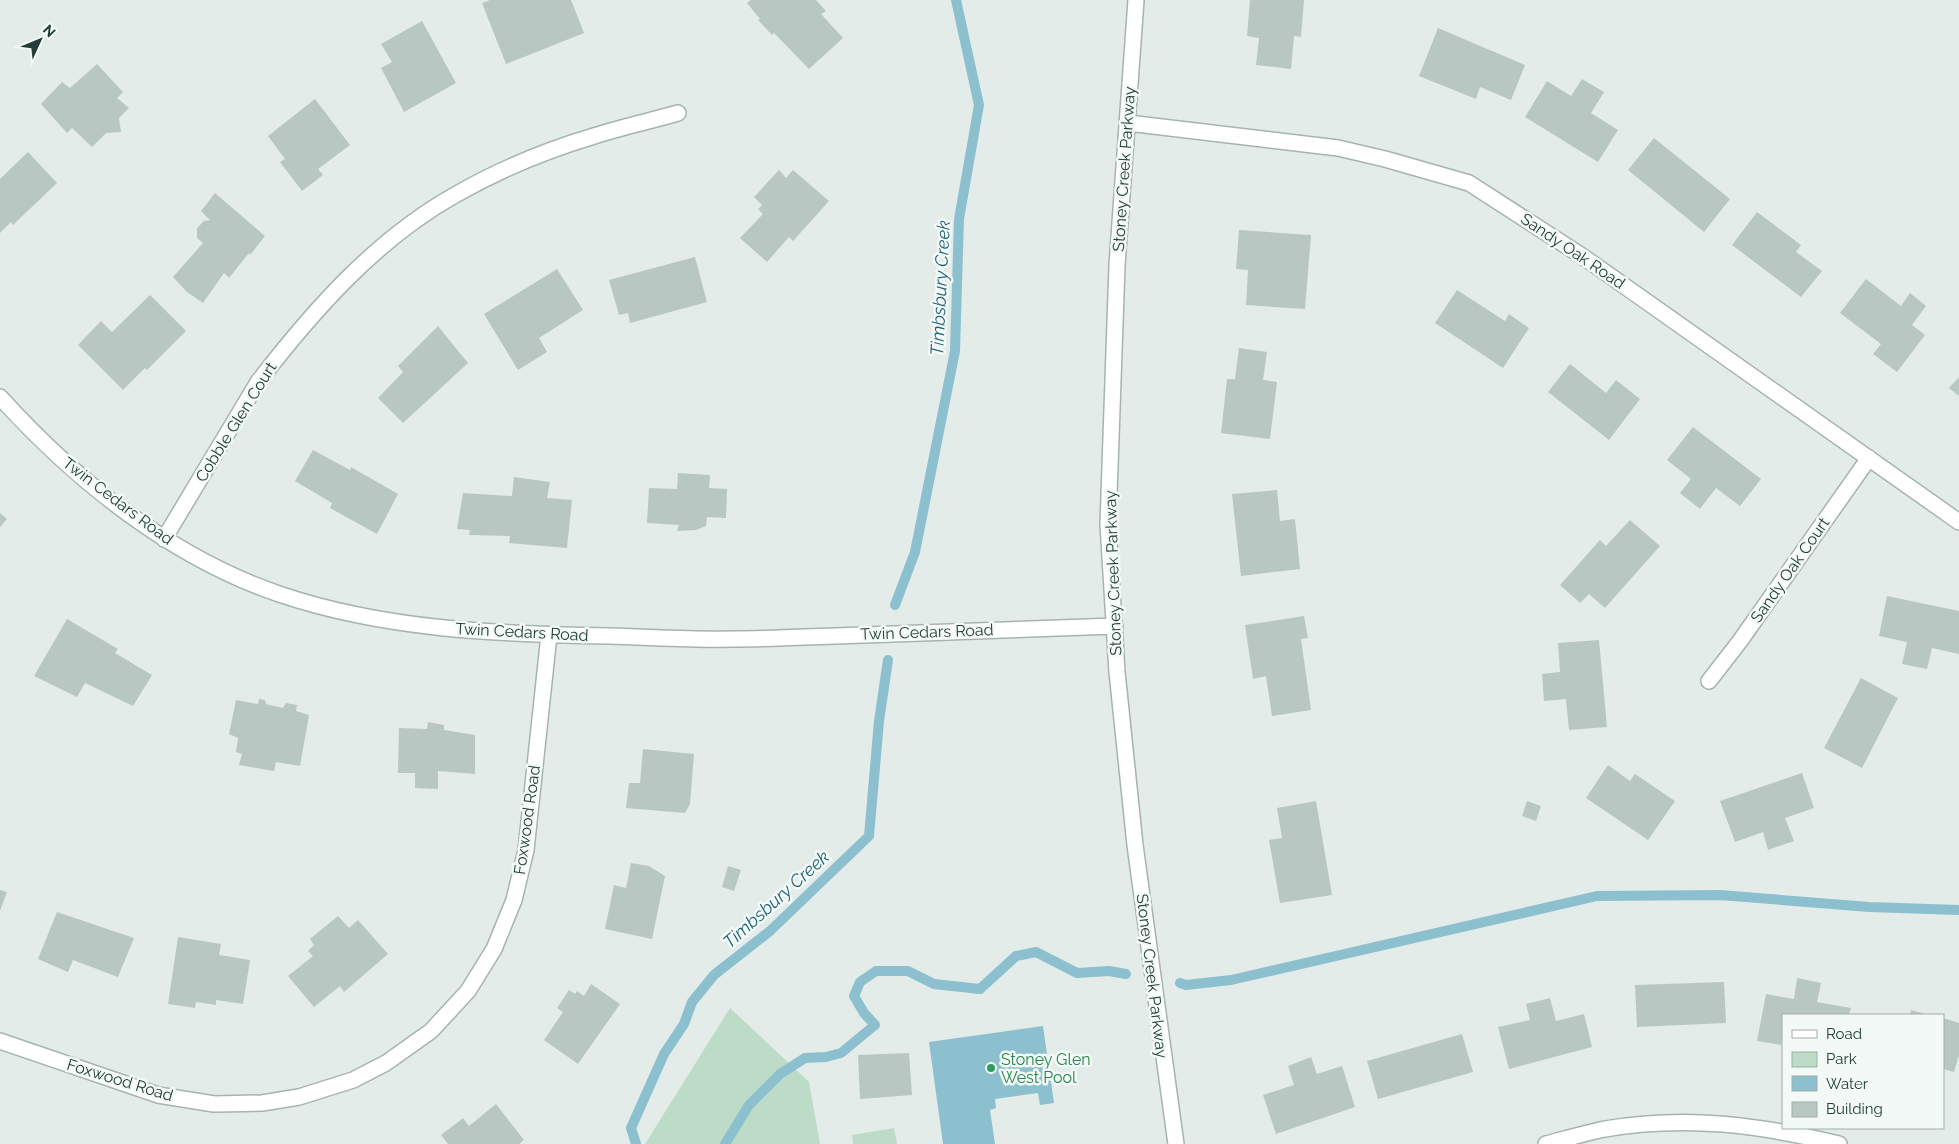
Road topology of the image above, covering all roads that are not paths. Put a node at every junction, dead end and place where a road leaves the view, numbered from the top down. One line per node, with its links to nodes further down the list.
1 (1136, 0): 3 (street, Stoney Creek Parkway)
2 (678, 113): 7 (street, Cobble Glen Court)
3 (1128, 122): 5 (street, Sandy Oak Road); 8 (street, Stoney Creek Parkway)
4 (0, 397): 7 (street, Twin Cedars Road)
5 (1869, 458): 6 (street, Sandy Oak Road); 10 (street, Sandy Oak Court)
6 (1959, 522)
7 (164, 538): 9 (street, Twin Cedars Road)
8 (1115, 626): 9 (street, Twin Cedars Road); 12 (street, Stoney Creek Parkway)
9 (548, 635): 11 (street, Foxwood Road)
10 (1709, 681)
11 (0, 1041)
12 (1176, 1144)
13 (1546, 1144): 14 (street)
14 (1839, 1144)

